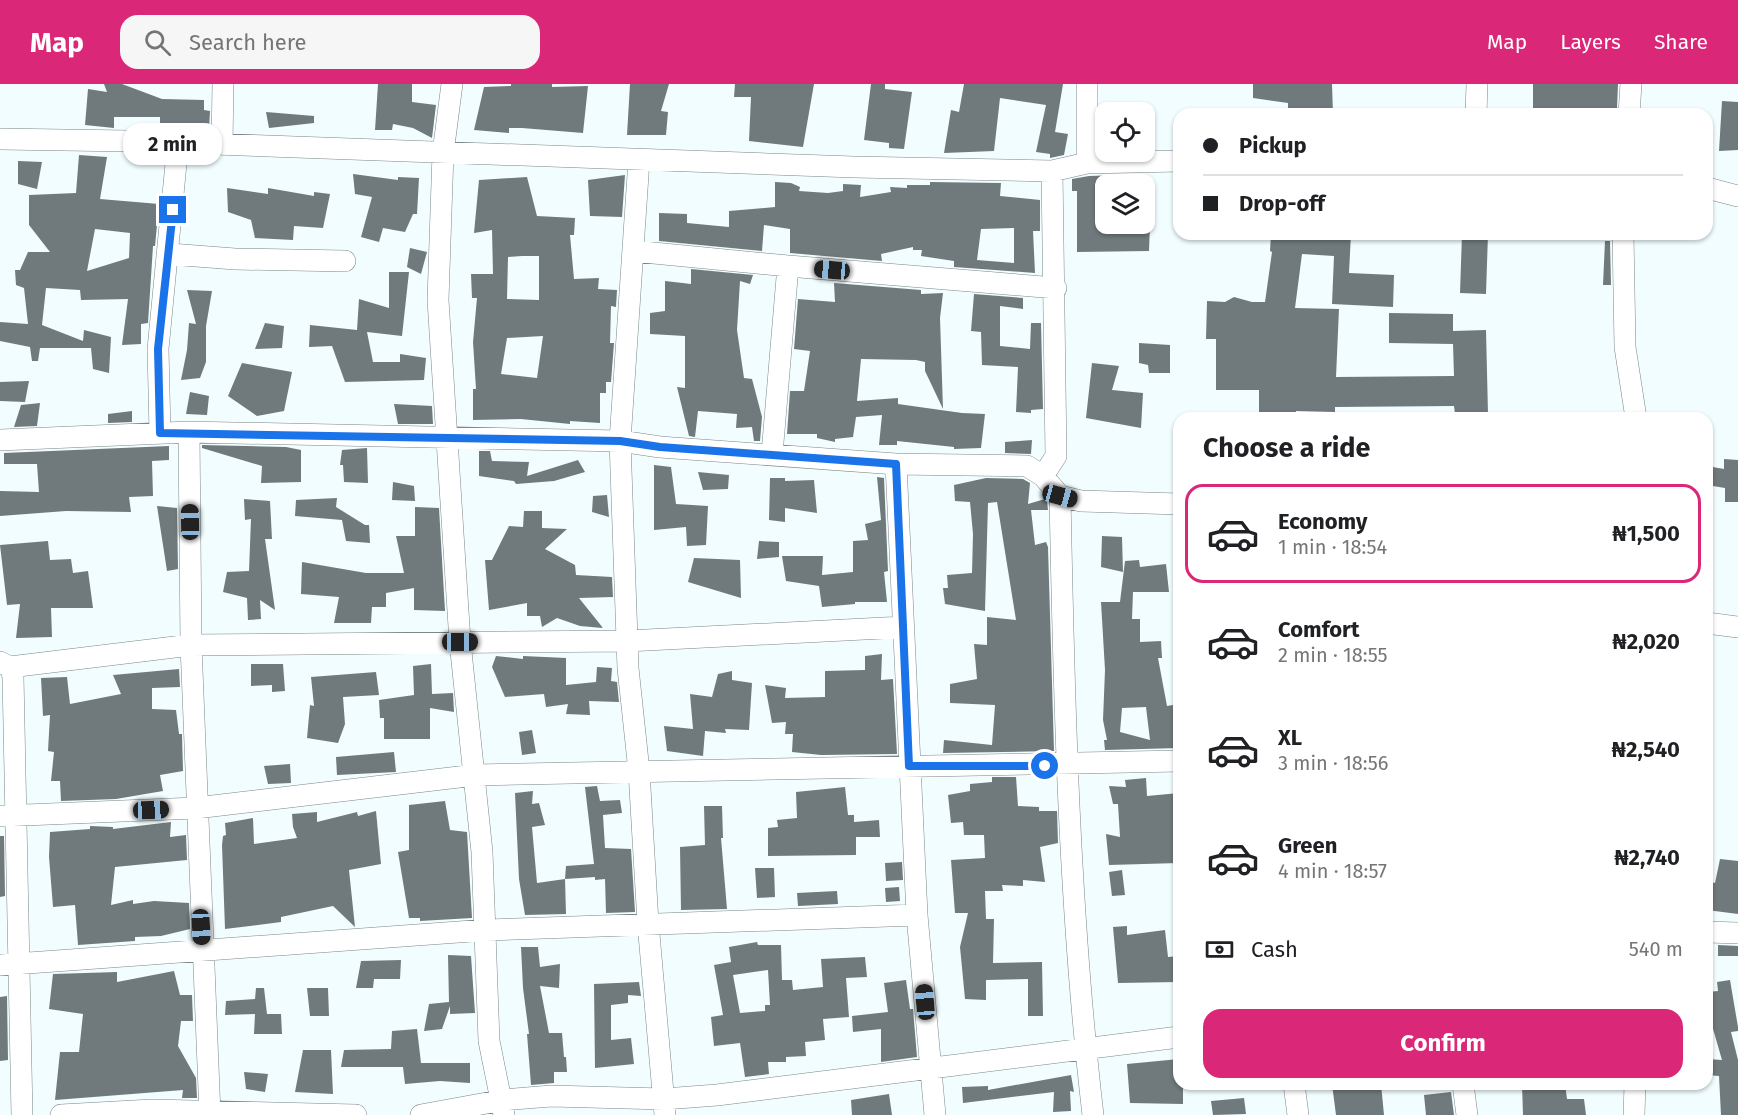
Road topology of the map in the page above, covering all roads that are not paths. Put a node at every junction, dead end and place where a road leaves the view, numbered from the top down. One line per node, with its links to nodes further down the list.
1 (223, 84): 10 (street)
2 (452, 84): 11 (street)
3 (1088, 84): 14 (street)
4 (1477, 84): 6 (street)
5 (1631, 84): 7 (street)
6 (1476, 108)
7 (1629, 108)
8 (0, 140): 9 (street)
9 (178, 142): 10 (street); 20 (street)
10 (222, 144): 11 (street)
11 (443, 153): 12 (street); 27 (street)
12 (639, 159): 15 (street); 19 (street)
13 (1173, 161): 14 (street)
14 (1087, 163): 15 (street)
15 (1052, 171): 23 (street)
16 (1713, 190): 17 (street)
17 (1738, 196)
18 (1623, 240): 24 (street)
19 (633, 250): 22 (street); 29 (street)
20 (170, 254): 21 (street); 26 (street)
21 (345, 261)
22 (788, 266): 23 (street); 30 (street)
23 (1056, 288): 32 (street)
24 (1635, 412)
25 (189, 432): 26 (street); 27 (street); 40 (street)
26 (160, 433): 28 (street)
27 (445, 437): 29 (street); 39 (street)
28 (0, 440)
29 (620, 441): 30 (street); 38 (street)
30 (772, 454): 31 (street)
31 (896, 464): 32 (street); 36 (street)
32 (1043, 476): 33 (street)
33 (1060, 496): 34 (street); 43 (street)
34 (1173, 504)
35 (1713, 624): 37 (street)
36 (903, 627): 38 (street); 44 (street)
37 (1738, 627)
38 (627, 641): 39 (street); 45 (street)
39 (460, 642): 40 (street); 46 (street)
40 (191, 645): 41 (street); 47 (street)
41 (5, 665): 48 (street)
42 (1173, 761): 43 (street)
43 (1067, 765): 44 (street); 57 (street)
44 (909, 766): 45 (street); 49 (street)
45 (639, 771): 46 (street); 50 (street)
46 (476, 775): 47 (street); 51 (street)
47 (196, 808): 48 (street); 54 (street)
48 (9, 815): 55 (street)
49 (917, 915): 50 (street); 58 (street)
50 (648, 924): 51 (street); 62 (street)
51 (486, 930): 54 (street); 63 (street)
52 (1713, 932): 53 (street)
53 (1738, 933)
54 (202, 950): 55 (street); 64 (street)
55 (10, 965): 65 (street)
56 (1173, 1038): 57 (street)
57 (1085, 1048): 58 (street); 70 (street)
58 (930, 1068): 62 (street); 69 (street)
59 (1295, 1090): 71 (street)
60 (1464, 1090): 72 (street)
61 (1635, 1090): 73 (street)
62 (665, 1107): 63 (street)
63 (504, 1108): 68 (street)
64 (210, 1113): 66 (street); 67 (street)
65 (22, 1115)
66 (61, 1115)
67 (356, 1115)
68 (421, 1115)
69 (935, 1115)
70 (1093, 1115)
71 (1298, 1115)
72 (1467, 1115)
73 (1634, 1115)

